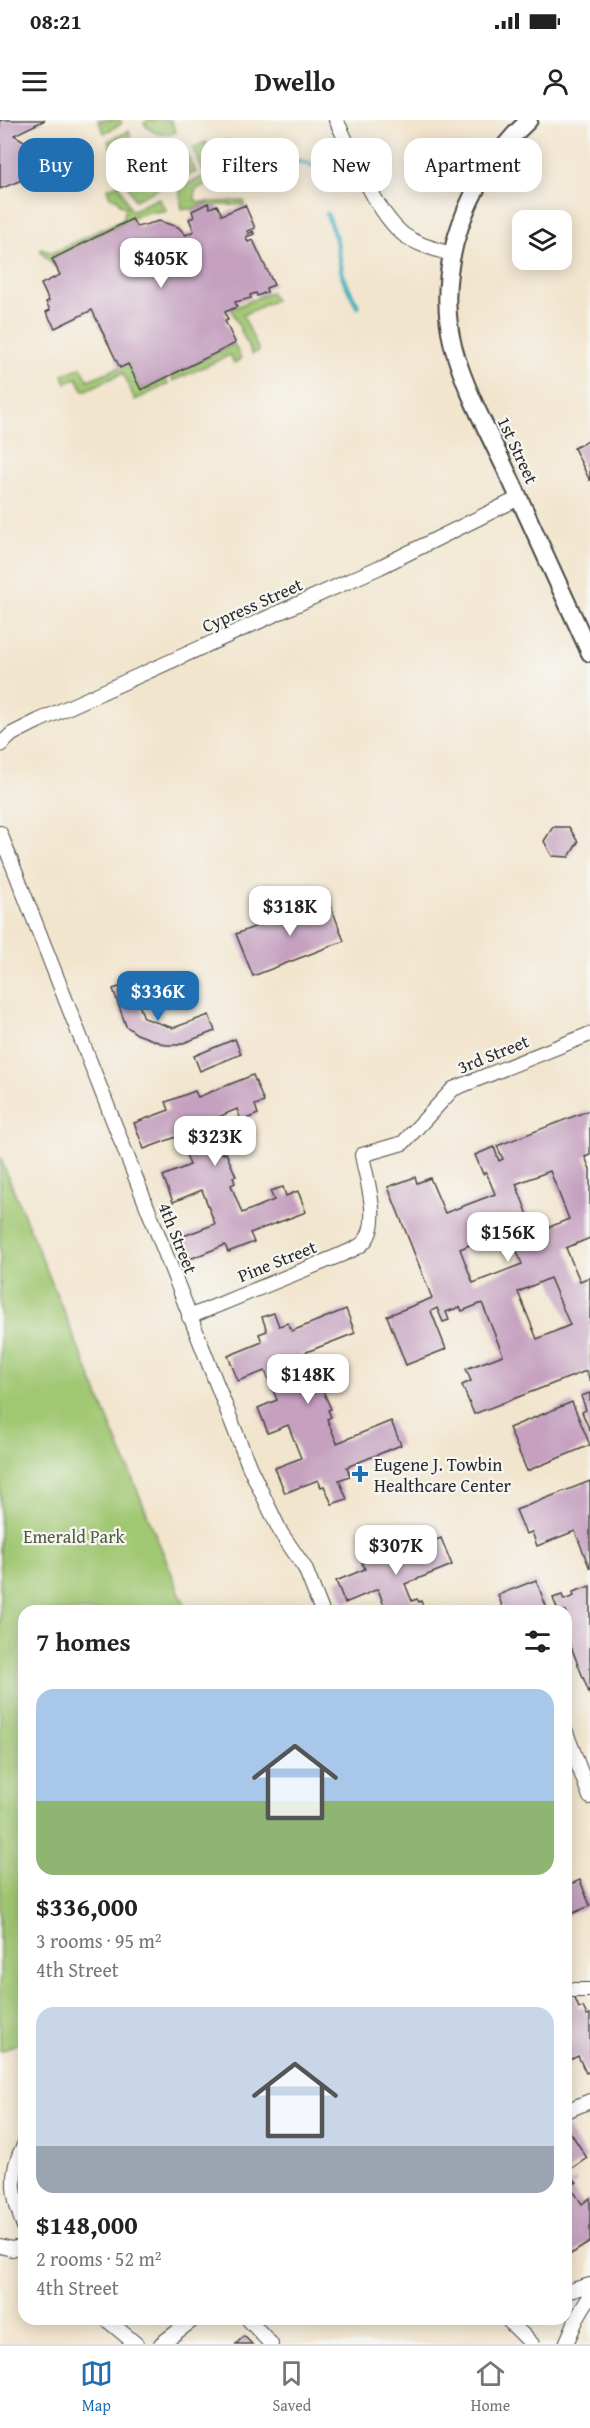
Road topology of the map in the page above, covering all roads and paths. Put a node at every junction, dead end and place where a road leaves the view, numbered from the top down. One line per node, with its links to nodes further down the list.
1 (336, 120): 3 (street)
2 (529, 120): 3 (street, 1st Street)
3 (451, 254): 4 (street, 1st Street)
4 (519, 498): 5 (street, 1st Street); 6 (street, Cypress Street)
5 (590, 653)
6 (0, 745)
7 (0, 833): 10 (street, 4th Street)
8 (590, 1034): 9 (street, 3rd Street)
9 (371, 1229): 10 (street, Pine Street)
10 (189, 1317): 11 (street, 4th Street)
11 (320, 1605)
12 (572, 1748): 13 (street)
13 (590, 1797)
14 (572, 1990): 15 (street)
15 (590, 1990)
16 (590, 2101): 17 (street)
17 (572, 2108)
18 (18, 2155): 19 (street)
19 (18, 2208)
20 (0, 2246): 21 (street)
21 (18, 2248)
22 (590, 2285): 23 (street)
23 (572, 2290)
24 (590, 2296): 33 (street)
25 (113, 2325): 29 (street)
26 (186, 2325): 30 (street)
27 (254, 2325): 31 (street)
28 (513, 2325): 32 (street)
29 (136, 2344)
30 (161, 2344)
31 (271, 2344)
32 (532, 2344)
33 (566, 2344)

